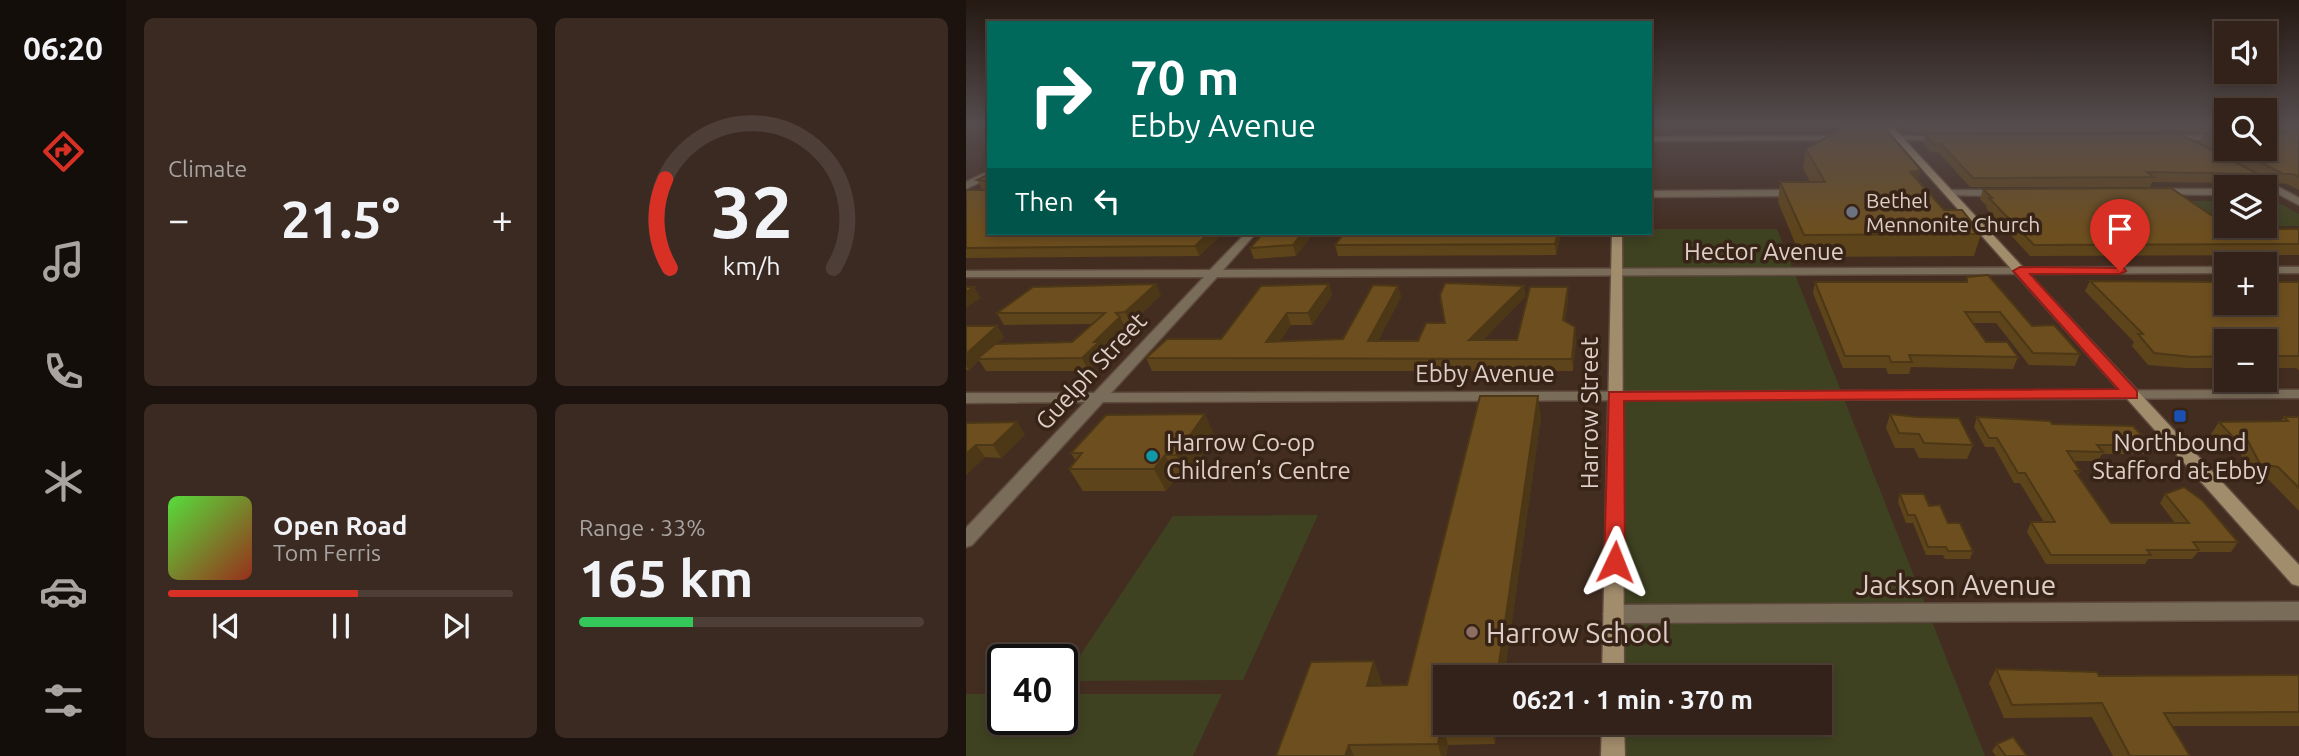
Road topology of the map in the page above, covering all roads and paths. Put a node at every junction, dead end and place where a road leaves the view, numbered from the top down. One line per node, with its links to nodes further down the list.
1 (1920, 160): 10 (street)
2 (2225, 162): 7 (street)
3 (987, 175): 4 (street)
4 (966, 186)
5 (2144, 192): 6 (street)
6 (2214, 192)
7 (2280, 192): 8 (street); 15 (street)
8 (2299, 192)
9 (1808, 193): 12 (street)
10 (1950, 193): 11 (street); 21 (street)
11 (2007, 193)
12 (1652, 194)
13 (966, 195): 14 (street)
14 (978, 195)
15 (2299, 202)
16 (1249, 235): 22 (street, Guelph Street)
17 (1618, 235): 23 (street, Harrow Street)
18 (2214, 270): 21 (street, Hector Avenue)
19 (2277, 270): 20 (street)
20 (2299, 270)
21 (2020, 271): 23 (street, Hector Avenue); 25 (street)
22 (1212, 273): 23 (street, Hector Avenue); 24 (street, Hector Avenue); 29 (street, Guelph Street)
23 (1617, 273): 27 (street, Harrow Street)
24 (966, 274)
25 (2132, 394): 26 (street, Ebby Avenue); 27 (street, Ebby Avenue); 31 (street)
26 (2299, 394)
27 (1615, 396): 29 (street, Ebby Avenue); 33 (street, Harrow Street)
28 (966, 398): 29 (street, Ebby Avenue)
29 (1097, 398): 30 (street, Guelph Street)
30 (966, 540)
31 (2299, 578)
32 (2299, 611): 33 (street, Jackson Avenue)
33 (1613, 614): 34 (street, Harrow Street)
34 (1613, 665)
35 (1613, 735): 36 (street)
36 (1613, 756)

